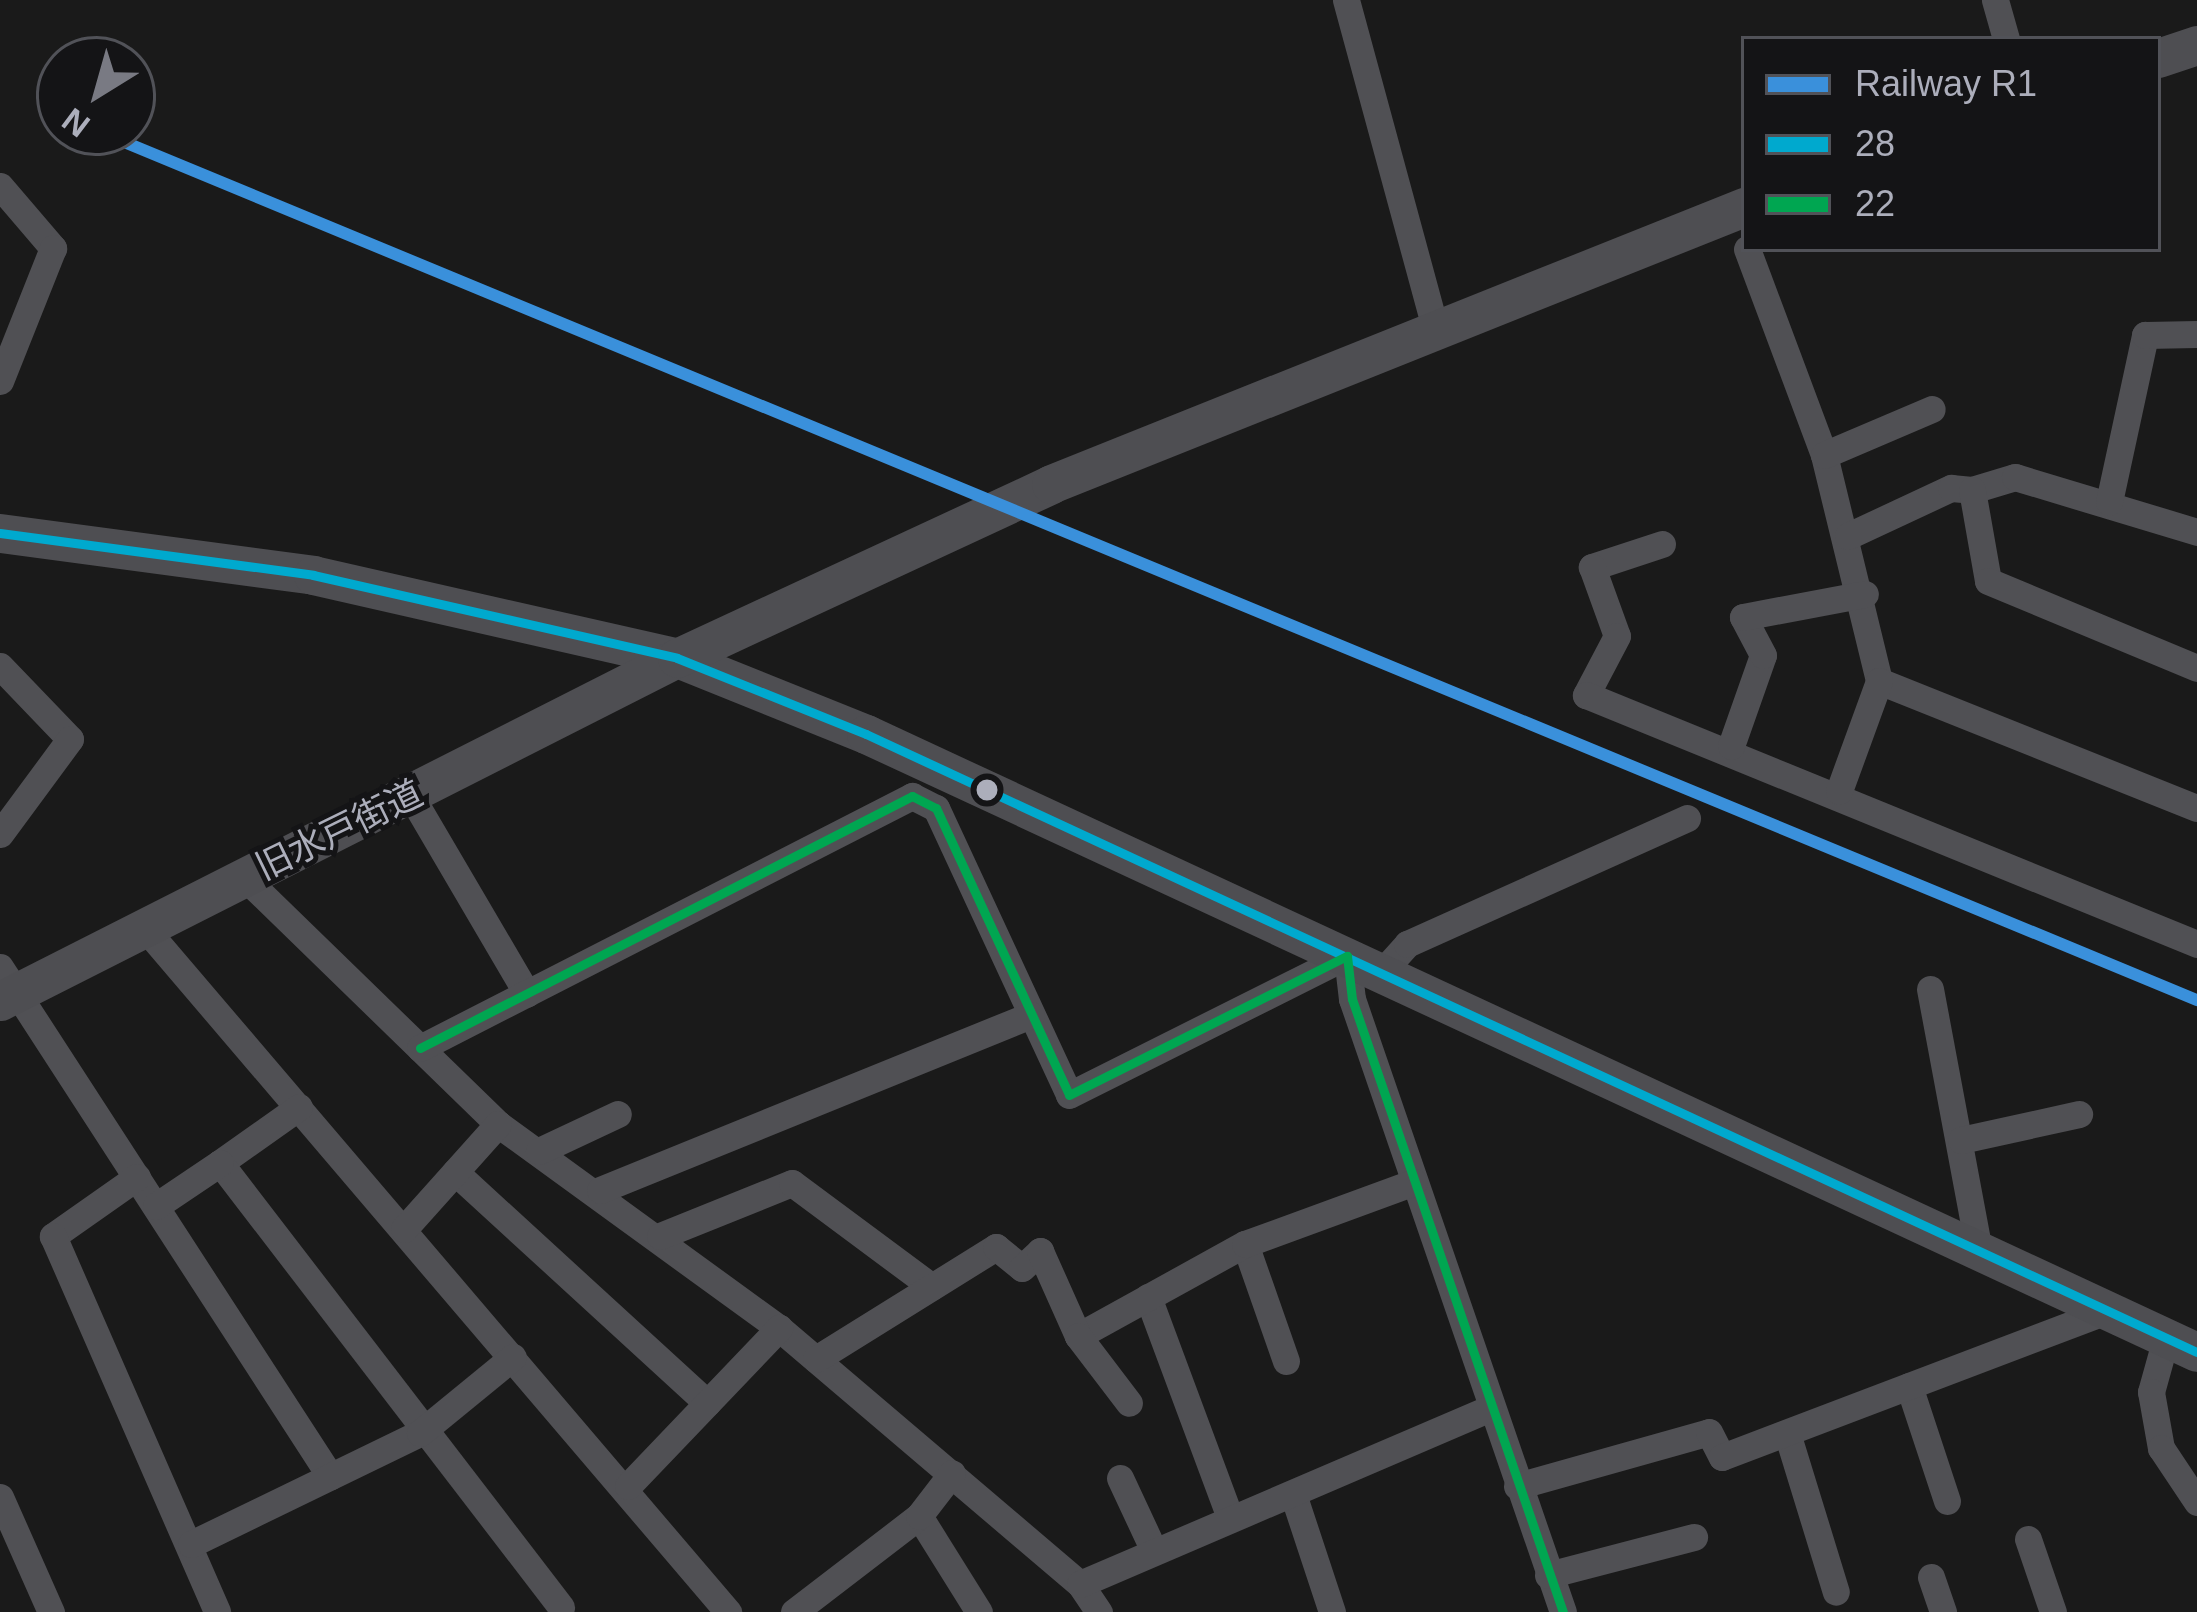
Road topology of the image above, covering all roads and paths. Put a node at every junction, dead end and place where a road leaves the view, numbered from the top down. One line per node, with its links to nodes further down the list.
1 (1346, 0): 9 (street)
2 (1995, 0): 3 (street)
3 (2005, 36)
4 (2197, 45): 5 (main road)
5 (2161, 57)
6 (6, 198): 11 (street)
7 (1741, 227): 9 (main road, 旧水戸街道)
8 (1751, 252): 13 (street)
9 (1434, 324): 21 (main road, 旧水戸街道)
10 (2197, 334): 15 (street)
11 (0, 381)
12 (1932, 409): 13 (street)
13 (1824, 455): 17 (street)
14 (1972, 490): 15 (street); 17 (street); 23 (street)
15 (2109, 502): 16 (street)
16 (2197, 532)
17 (1847, 536): 20 (street)
18 (4, 539): 21 (main road)
19 (1662, 544): 25 (street)
20 (1865, 594): 24 (street); 25 (street)
21 (677, 658): 26 (main road); 28 (main road, 旧水戸街道)
22 (0, 666): 31 (street)
23 (2197, 668)
24 (1880, 681): 27 (street); 29 (street)
25 (1731, 746): 27 (street)
26 (931, 784): 35 (main road); 38 (street); 39 (street)
27 (1839, 791): 34 (street)
28 (411, 796): 32 (main road, 旧水戸街道); 38 (street)
29 (2197, 808)
30 (1687, 818): 35 (street)
31 (0, 834)
32 (244, 877): 33 (main road, 旧水戸街道); 40 (street)
33 (143, 926): 36 (main road, 旧水戸街道); 41 (street)
34 (2197, 944)
35 (1365, 964): 39 (street); 50 (street); 56 (main road)
36 (5, 988): 49 (street)
37 (1930, 989): 45 (street)
38 (526, 994): 40 (street)
39 (1031, 1015): 51 (street)
40 (420, 1048): 44 (street)
41 (299, 1107): 47 (street); 53 (street)
42 (618, 1114): 46 (street)
43 (2079, 1114): 45 (street)
44 (498, 1124): 46 (street); 48 (street)
45 (1961, 1140): 56 (street)
46 (539, 1151): 51 (street)
47 (220, 1163): 52 (street); 71 (street)
48 (455, 1172): 53 (street); 67 (street)
49 (136, 1177): 52 (street); 85 (street)
50 (1414, 1182): 55 (street); 69 (street)
51 (600, 1190): 54 (street)
52 (156, 1206): 73 (street)
53 (404, 1229): 63 (street)
54 (660, 1236): 57 (street); 60 (street)
55 (1245, 1244): 58 (street); 65 (street)
56 (1979, 1250): 59 (main road)
57 (932, 1286): 61 (street); 64 (street)
58 (1148, 1297): 61 (street); 82 (street)
59 (2108, 1310): 62 (main road); 66 (street)
60 (779, 1328): 64 (street); 67 (street)
61 (1078, 1336): 68 (street)
62 (2182, 1345): 80 (street)
63 (513, 1357): 71 (street); 75 (street)
64 (816, 1359): 72 (street)
65 (1286, 1360)
66 (1910, 1386): 70 (street); 79 (street)
67 (707, 1403): 75 (street)
68 (1129, 1403)
69 (1489, 1408): 76 (street); 78 (street)
70 (1787, 1432): 76 (street); 90 (street)
71 (421, 1433): 73 (street); 92 (street)
72 (952, 1473): 81 (street); 89 (street)
73 (330, 1476): 85 (street)
74 (1120, 1478): 86 (street)
75 (628, 1486): 95 (street)
76 (1516, 1486): 87 (street)
77 (0, 1497): 93 (street)
78 (1294, 1497): 82 (street); 99 (street)
79 (1947, 1501)
80 (2197, 1502)
81 (919, 1516): 91 (street); 97 (street)
82 (1229, 1518): 86 (street)
83 (1694, 1538): 87 (street)
84 (2028, 1539): 102 (street)
85 (191, 1544): 94 (street)
86 (1154, 1551): 89 (street)
87 (1548, 1575): 100 (street)
88 (1931, 1576): 101 (street)
89 (1080, 1584): 98 (street)
90 (1836, 1592)
91 (827, 1602): 96 (street)
92 (560, 1610)
93 (51, 1612)
94 (217, 1612)
95 (728, 1612)
96 (794, 1612)
97 (979, 1612)
98 (1099, 1612)
99 (1332, 1612)
100 (1563, 1612)
101 (1943, 1612)
102 (2053, 1612)

